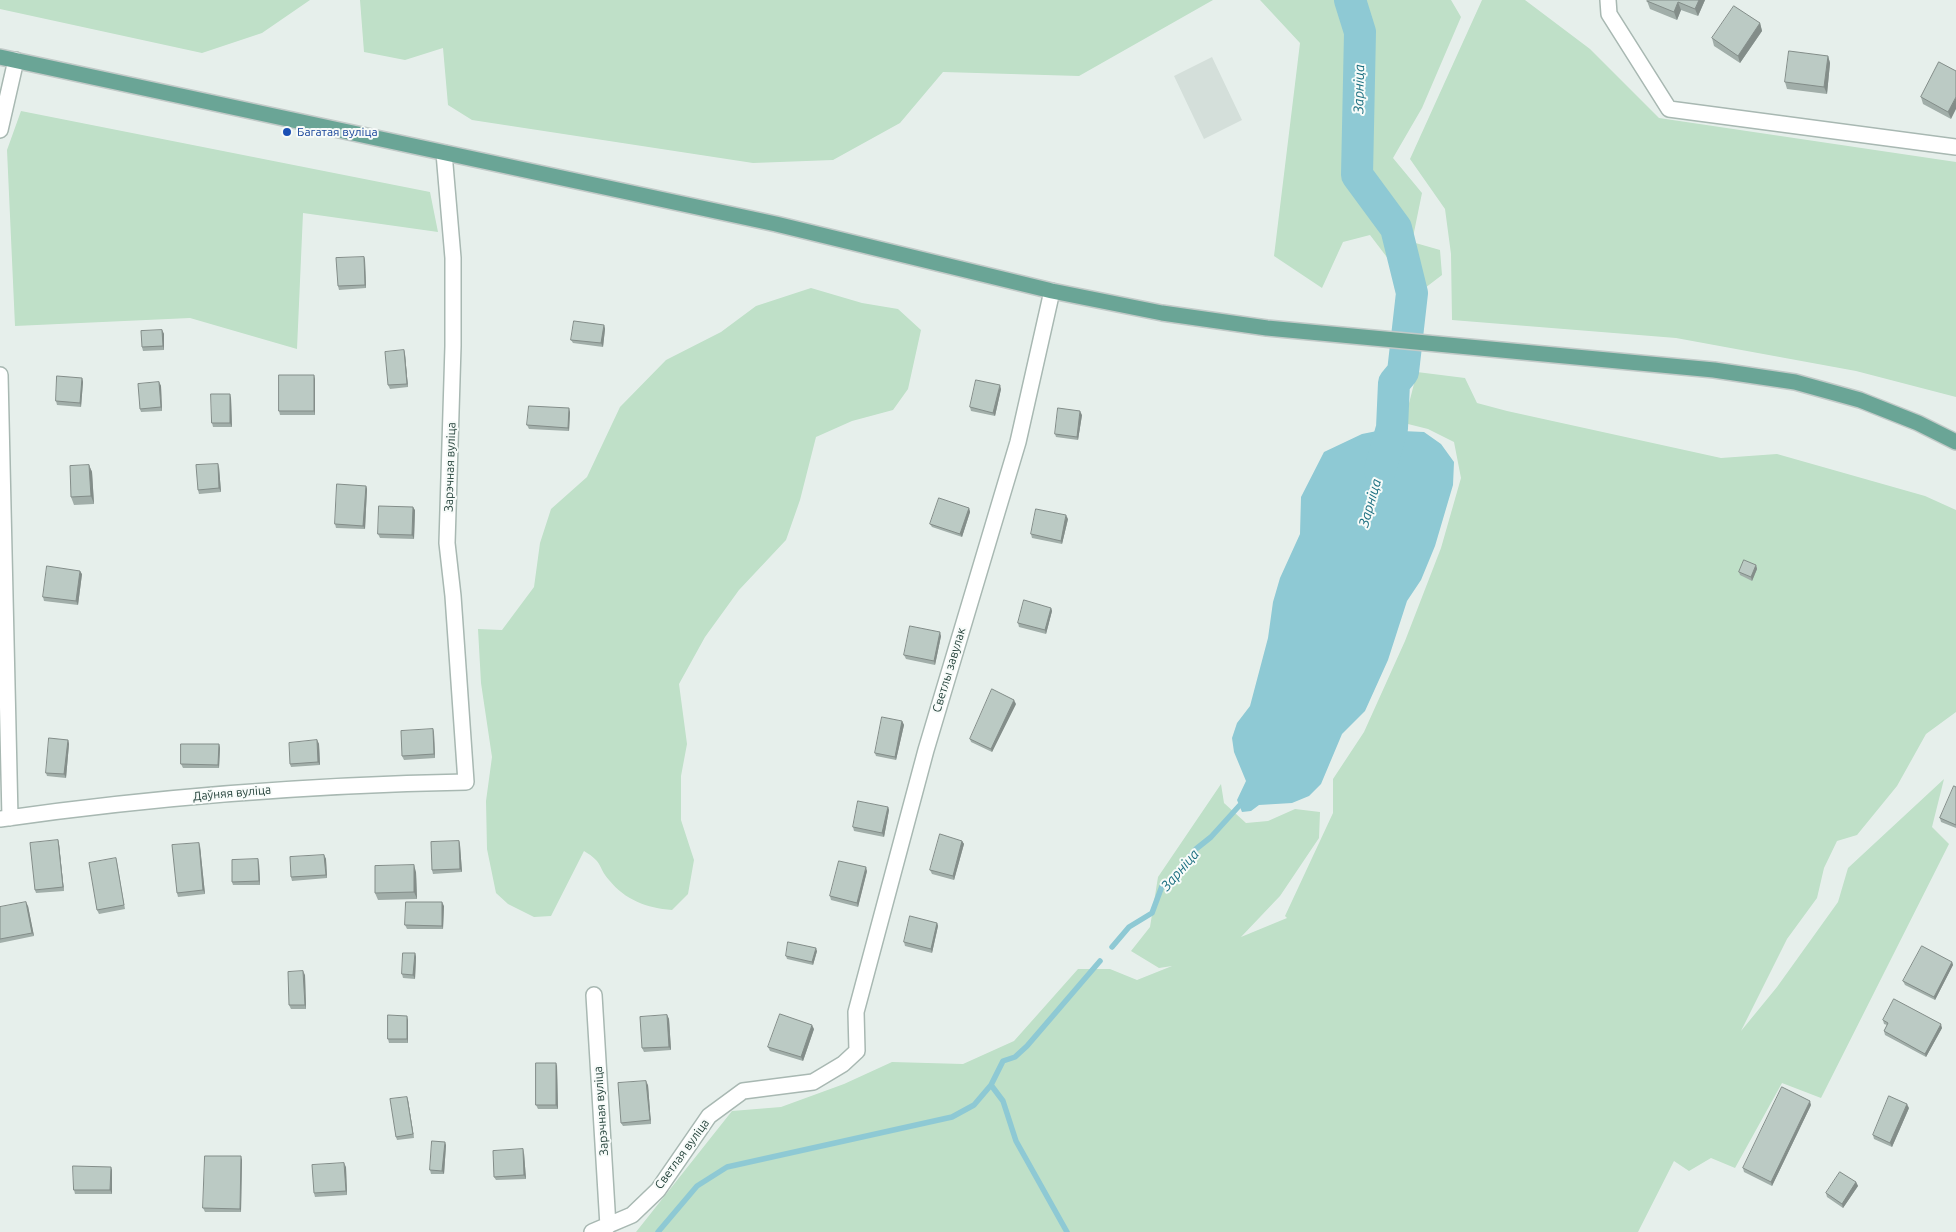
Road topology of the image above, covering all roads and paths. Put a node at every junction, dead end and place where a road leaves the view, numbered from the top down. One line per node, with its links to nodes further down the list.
1 (1608, 0): 5 (street)
2 (0, 57): 3 (main road)
3 (16, 60): 4 (street); 6 (main road)
4 (0, 130)
5 (1956, 147)
6 (444, 153): 7 (main road); 10 (street, Зарэчная вуліца)
7 (1052, 291): 9 (main road); 13 (street, Светлы завулак)
8 (0, 375): 11 (street)
9 (1956, 442)
10 (466, 782): 11 (street, Даўняя вуліца)
11 (5, 818)
12 (594, 995): 14 (street, Зарэчная вуліца)
13 (857, 1051): 14 (street, Светлая вуліца)
14 (608, 1226): 15 (street, Светлая вуліца)
15 (592, 1232)

